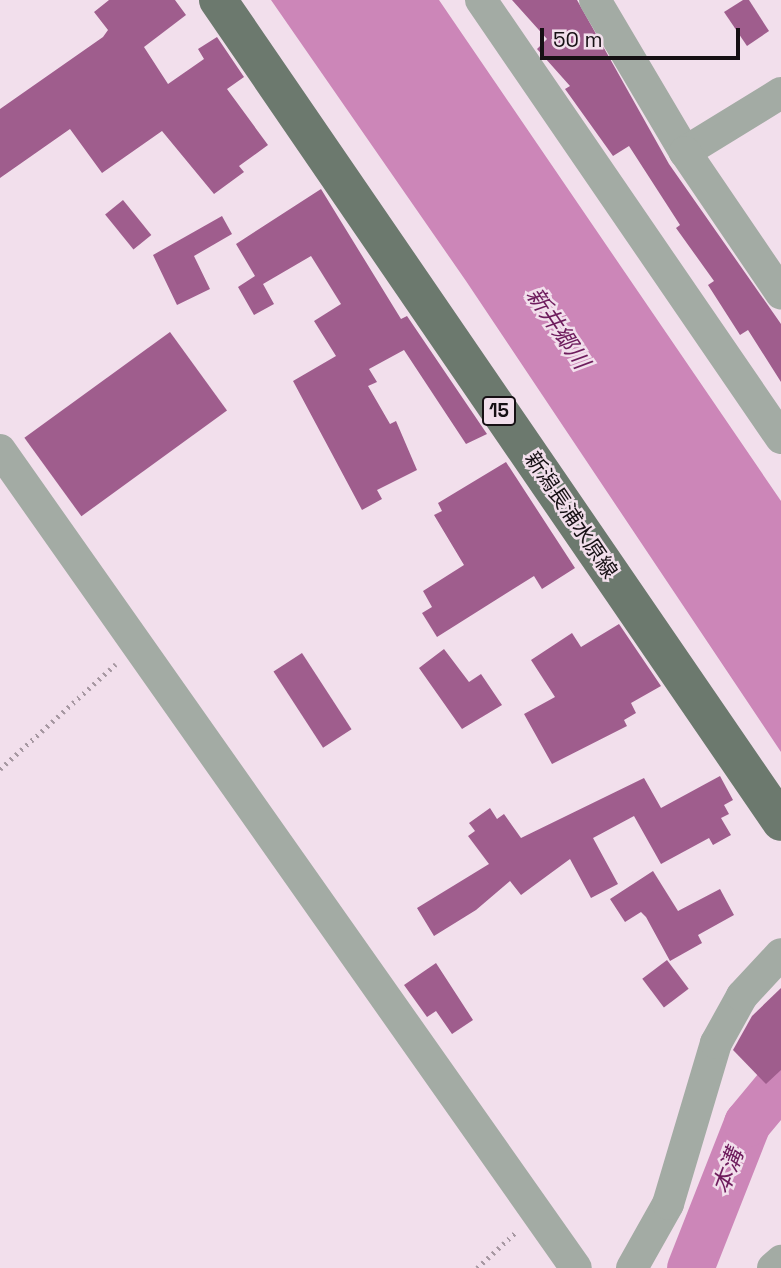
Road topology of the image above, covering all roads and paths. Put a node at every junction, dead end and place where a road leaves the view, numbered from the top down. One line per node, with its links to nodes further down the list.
1 (218, 0): 11 (main road, 新潟長浦水原線 / 15)
2 (481, 0): 7 (street)
3 (595, 0): 5 (street)
4 (781, 93): 5 (street)
5 (685, 152): 6 (street)
6 (777, 278)
7 (781, 437)
8 (0, 450): 9 (street)
9 (138, 644): 10 (path); 13 (street)
10 (0, 769)
11 (781, 822)
12 (781, 954): 17 (street)
13 (539, 1212): 15 (path); 16 (street)
14 (781, 1261): 18 (street)
15 (477, 1268)
16 (576, 1268)
17 (632, 1268)
18 (773, 1268)

